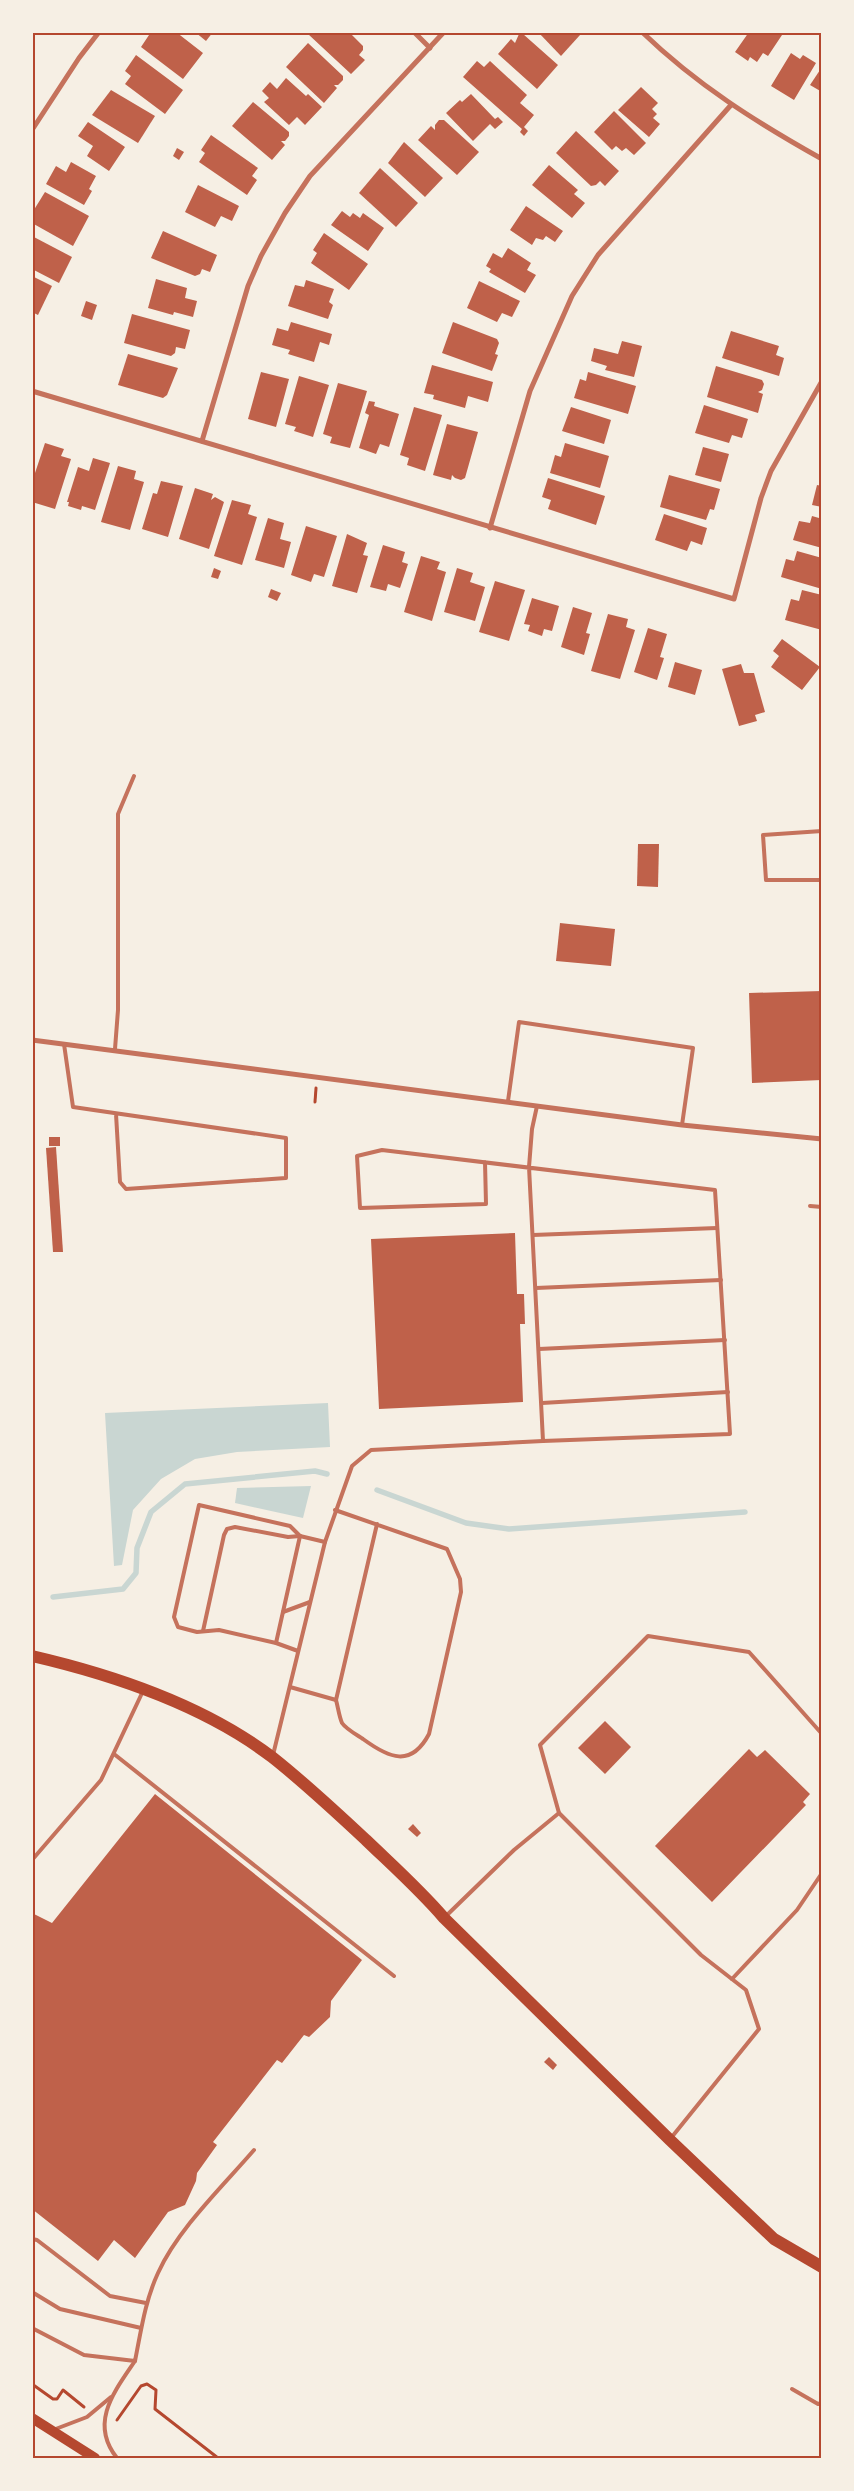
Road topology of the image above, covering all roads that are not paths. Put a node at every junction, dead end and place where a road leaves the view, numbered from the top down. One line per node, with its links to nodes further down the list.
1 (98, 32): 7 (street)
2 (414, 32): 5 (street)
3 (444, 32): 5 (street)
4 (642, 32): 6 (street)
5 (430, 48): 11 (street)
6 (731, 105): 8 (street); 12 (street)
7 (32, 130)
8 (822, 159)
9 (822, 381): 12 (street)
10 (32, 390): 11 (street)
11 (202, 441): 12 (street)
12 (490, 528)
13 (134, 776): 18 (lane)
14 (822, 831): 15 (lane)
15 (822, 880)
16 (32, 1040): 17 (street)
17 (64, 1044): 18 (street); 21 (lane)
18 (115, 1049): 19 (street)
19 (508, 1102): 20 (street); 22 (lane)
20 (536, 1106): 22 (street); 25 (lane)
21 (116, 1114): 21 (lane)
22 (682, 1125): 23 (street)
23 (822, 1139)
24 (485, 1162): 24 (lane); 25 (lane)
25 (529, 1167): 28 (lane); 29 (lane)
26 (810, 1206): 27 (lane)
27 (822, 1207)
28 (717, 1228): 29 (lane); 30 (lane)
29 (533, 1235): 31 (lane)
30 (720, 1280): 31 (lane); 32 (lane)
31 (536, 1288): 33 (lane)
32 (724, 1340): 33 (lane); 34 (lane)
33 (539, 1349): 35 (lane)
34 (728, 1392): 35 (lane); 36 (lane)
35 (542, 1402): 36 (lane)
36 (544, 1441): 37 (lane)
37 (335, 1510): 38 (lane); 40 (lane)
38 (377, 1524): 49 (lane); 49 (lane)
39 (300, 1536): 40 (lane); 42 (lane); 43 (lane); 43 (lane)
40 (325, 1542): 41 (lane)
41 (310, 1602): 42 (lane); 45 (lane)
42 (283, 1612): 44 (lane)
43 (204, 1631): 44 (lane)
44 (276, 1643): 45 (lane)
45 (298, 1652): 47 (lane)
46 (32, 1656): 48 (main road)
47 (290, 1688): 49 (lane); 52 (lane)
48 (144, 1689): 51 (lane); 52 (main road)
49 (336, 1700)
50 (822, 1734): 53 (lane)
51 (114, 1754): 54 (lane); 57 (lane)
52 (272, 1758): 56 (main road)
53 (559, 1813): 56 (lane); 58 (lane)
54 (32, 1860)
55 (822, 1873): 58 (lane)
56 (444, 1918): 59 (main road)
57 (394, 1976)
58 (732, 1979): 59 (lane)
59 (670, 2140): 62 (main road)
60 (254, 2150): 64 (lane)
61 (32, 2239): 64 (lane)
62 (822, 2267)
63 (32, 2292): 66 (lane)
64 (146, 2303): 66 (lane)
65 (32, 2328): 67 (lane)
66 (141, 2328): 67 (lane)
67 (135, 2361): 69 (lane)
68 (792, 2389): 70 (lane)
69 (111, 2397): 72 (lane); 74 (lane)
70 (822, 2403)
71 (32, 2418): 72 (main road)
72 (51, 2431): 73 (main road)
73 (95, 2458)
74 (117, 2458)

